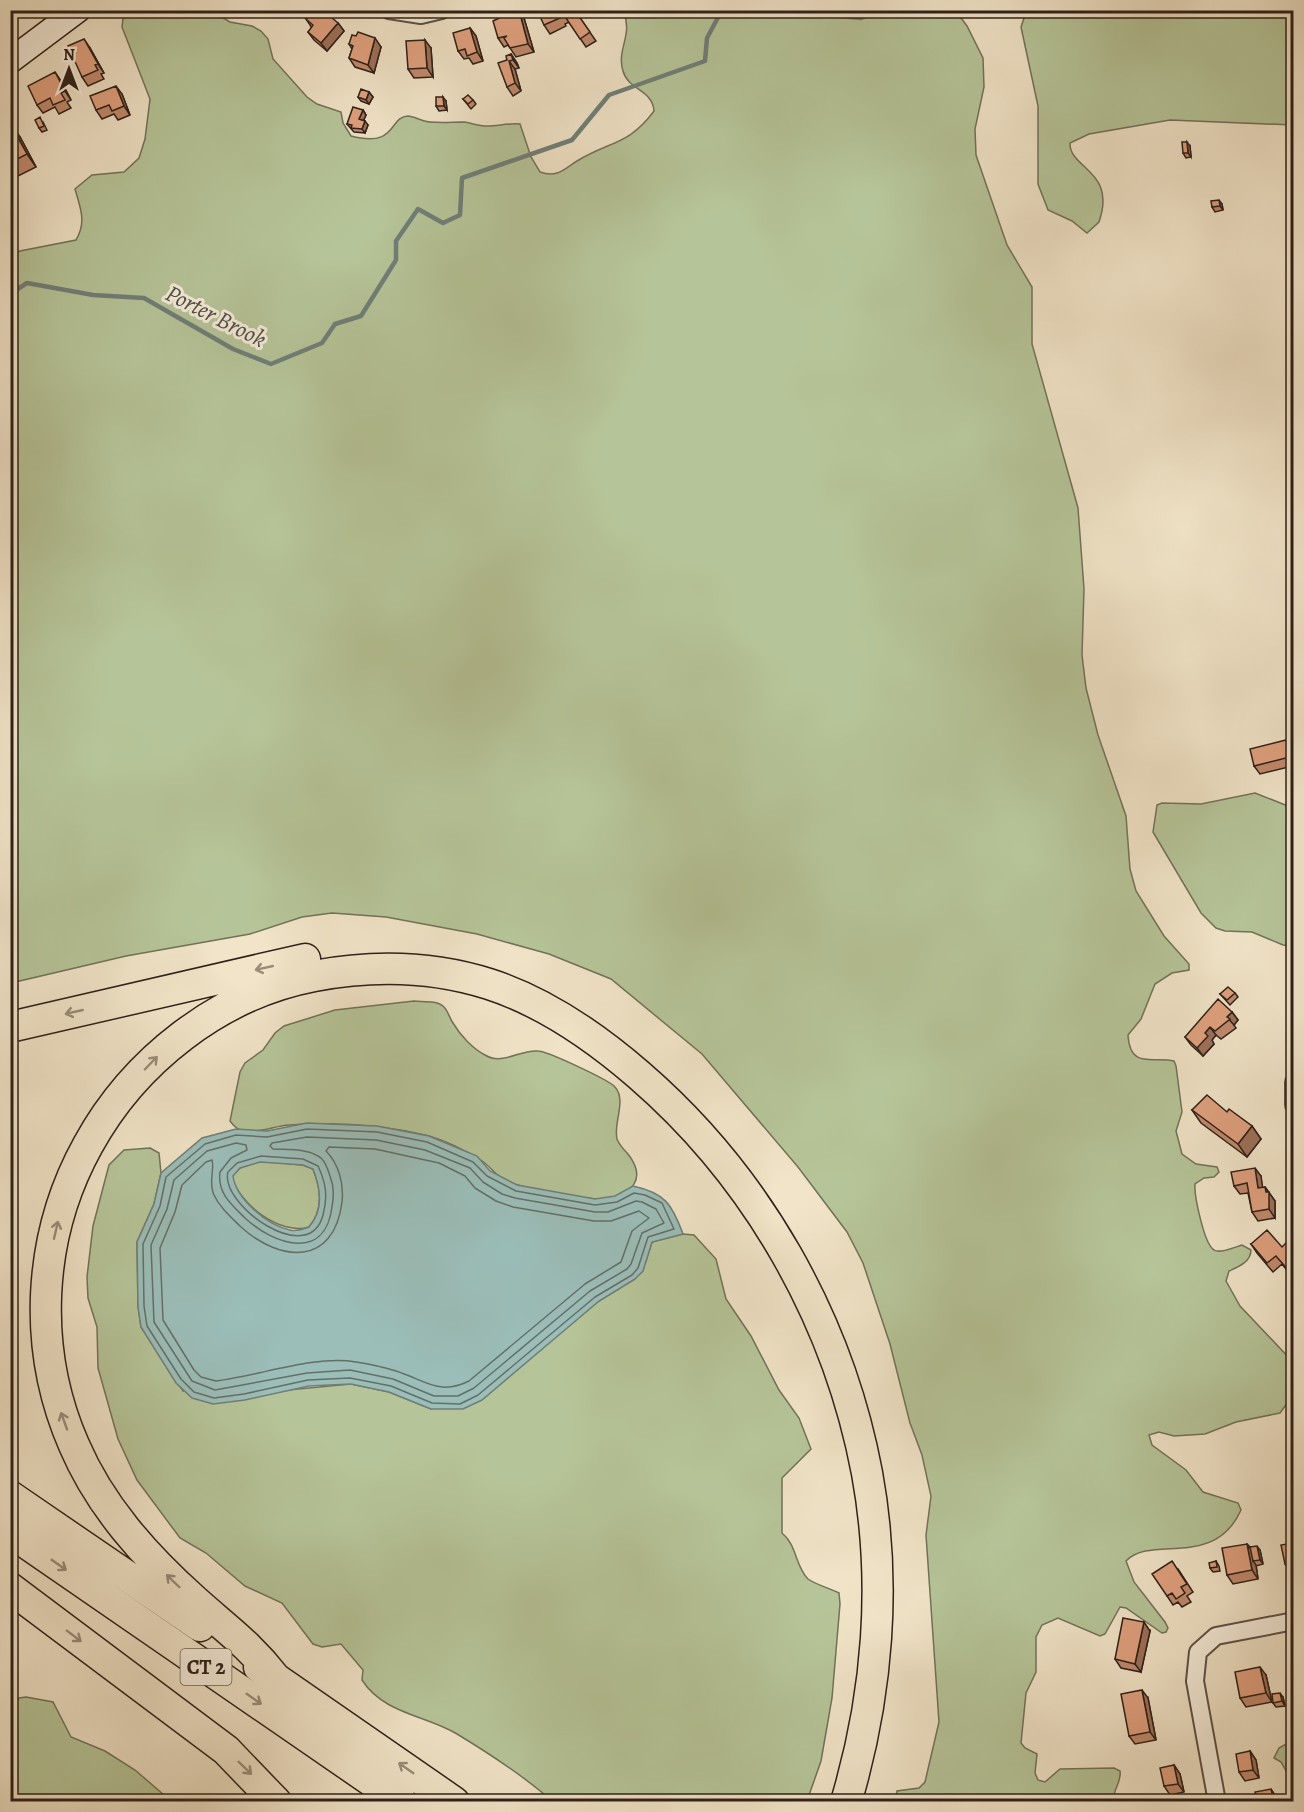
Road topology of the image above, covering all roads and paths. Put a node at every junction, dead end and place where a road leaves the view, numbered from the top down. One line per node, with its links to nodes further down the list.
1 (78, 10): 4 (street)
2 (388, 10): 3 (street)
3 (442, 10)
4 (10, 61)
5 (10, 1027): 17 (highway, one-way to 5)
6 (1293, 1082): 7 (street)
7 (1293, 1105)
8 (10, 1496): 12 (highway, CT 2)
9 (10, 1532): 14 (highway, CT 2, one-way to 14)
10 (10, 1588): 13 (highway, one-way to 13)
11 (1293, 1622): 18 (street)
12 (276, 1679): 15 (highway, CT 2, one-way to 12); 16 (highway, one-way to 16)
13 (276, 1802)
14 (402, 1802)
15 (454, 1802)
16 (846, 1802)
17 (865, 1802)
18 (1218, 1802)

